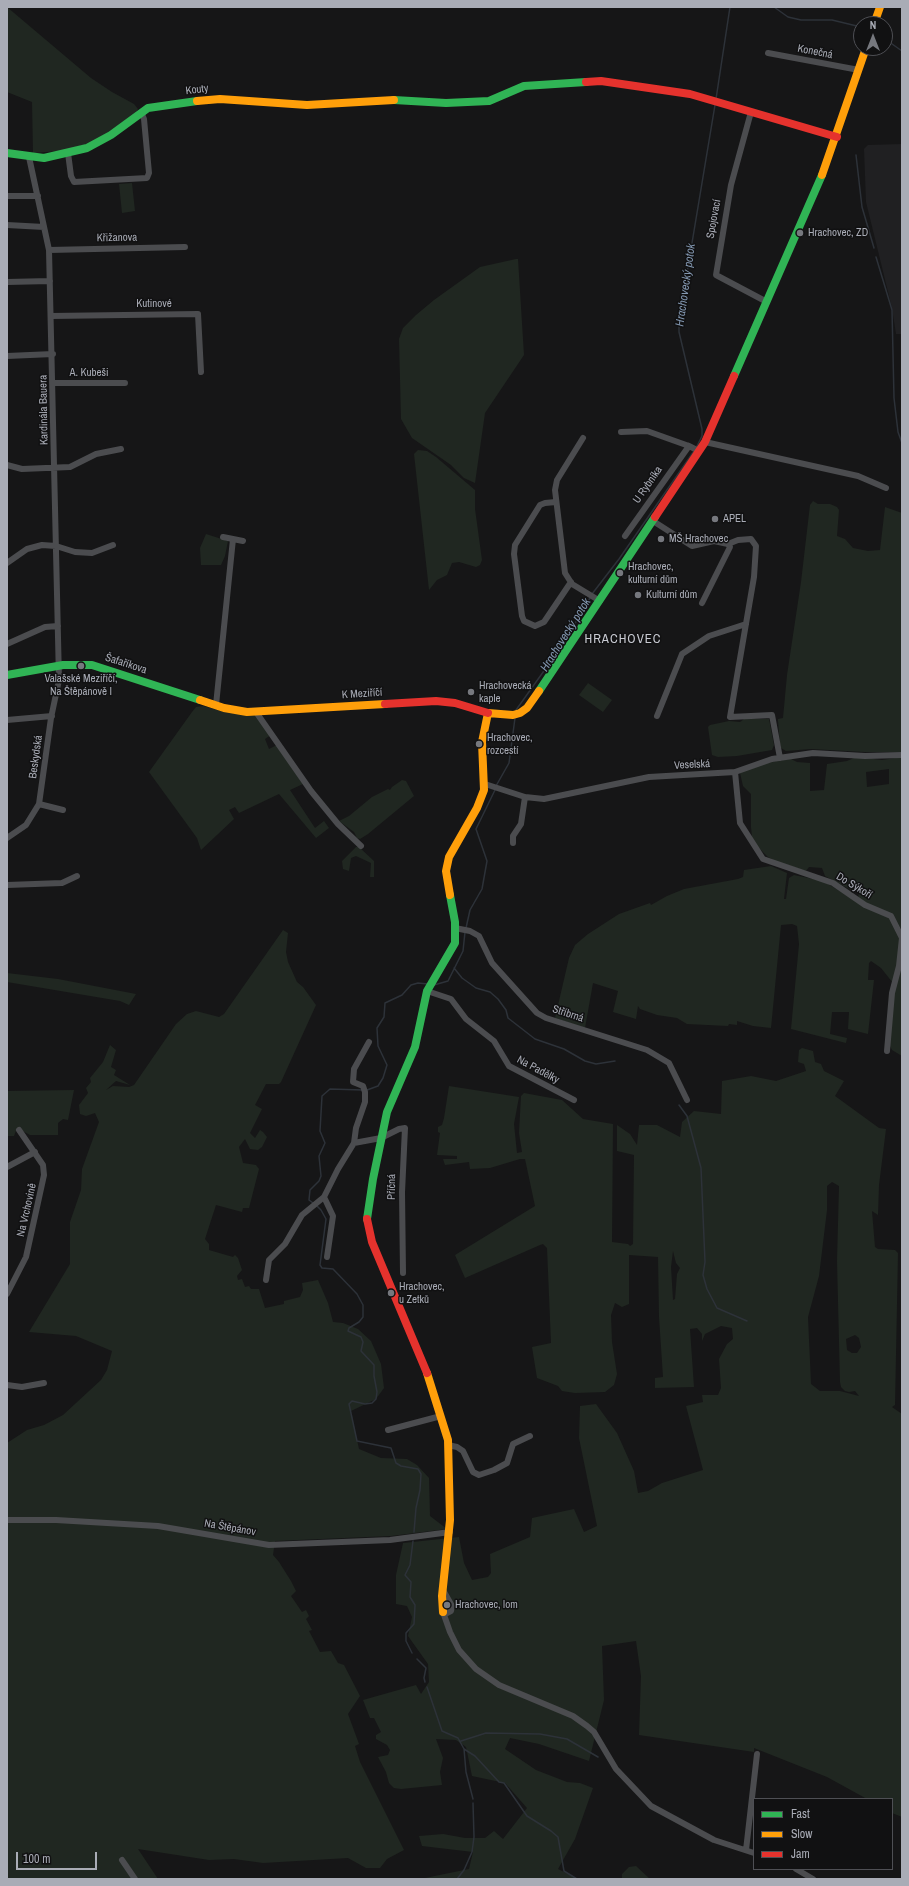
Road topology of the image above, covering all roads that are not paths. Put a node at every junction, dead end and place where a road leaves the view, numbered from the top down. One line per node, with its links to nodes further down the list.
1 (768, 53): 3 (street, Konečná)
2 (863, 56): 3 (street)
3 (859, 70): 6 (street)
4 (751, 112): 5 (street, Kouty); 6 (street, Kouty); 18 (street, Spojovací)
5 (142, 114): 8 (street, Kouty); 8 (street)
6 (837, 137): 18 (street)
7 (7, 153): 9 (street, Kouty)
8 (68, 153): 9 (street, Kouty)
9 (29, 157): 11 (street, Kardinála Bauera)
10 (7, 196): 11 (street)
11 (38, 196): 13 (street, Kardinála Bauera)
12 (7, 225): 13 (street)
13 (44, 227): 15 (street, Kardinála Bauera)
14 (186, 247): 15 (street, Křižanova)
15 (49, 250): 16 (street, Kardinála Bauera)
16 (50, 281): 17 (street); 19 (street, Kardinála Bauera)
17 (7, 282)
18 (767, 302): 27 (street)
19 (51, 316): 20 (street, Kardinála Bauera); 22 (street, Kutinové)
20 (53, 354): 21 (street); 23 (street, Kardinála Bauera)
21 (7, 356)
22 (201, 372)
23 (53, 383): 24 (street, A. Kubeši); 31 (street, Kardinála Bauera)
24 (125, 383)
25 (621, 432): 29 (street)
26 (583, 438): 33 (street)
27 (705, 442): 29 (street); 32 (street)
28 (121, 449): 31 (street)
29 (694, 449): 34 (street); 35 (street, U Rybníka)
30 (7, 465): 31 (street)
31 (55, 468): 41 (street, Kardinála Bauera)
32 (886, 488)
33 (556, 502): 43 (street); 43 (street)
34 (653, 521): 39 (street); 44 (street)
35 (624, 536)
36 (223, 537): 37 (street)
37 (233, 539): 38 (street); 51 (street)
38 (243, 541)
39 (728, 544): 45 (street); 46 (street)
40 (113, 545): 41 (street)
41 (56, 546): 42 (street); 47 (street, Kardinála Bauera)
42 (7, 563)
43 (570, 582): 44 (street)
44 (597, 599): 54 (street, K Meziříčí)
45 (702, 603)
46 (746, 624): 56 (street); 59 (street)
47 (58, 626): 48 (street); 49 (street, Kardinála Bauera)
48 (7, 644)
49 (59, 666): 50 (street, Šafaříkova); 51 (street, Šafaříkova); 55 (street, Beskydská)
50 (7, 675)
51 (216, 705): 52 (street, Šafaříkova)
52 (235, 710): 53 (street, K Meziříčí)
53 (256, 712): 54 (street, K Meziříčí); 67 (street)
54 (488, 713): 61 (street)
55 (52, 716): 57 (street); 63 (street, Beskydská)
56 (657, 716)
57 (7, 720)
58 (902, 755): 59 (street, Veselská)
59 (780, 758): 60 (street, Veselská)
60 (735, 772): 62 (street, Veselská); 73 (street, Do Sýkoří)
61 (492, 786): 62 (street, Veselská); 70 (street)
62 (526, 797): 66 (street)
63 (39, 804): 64 (street); 65 (street, Beskydská)
64 (63, 810)
65 (7, 838)
66 (513, 843)
67 (361, 846)
68 (77, 876): 69 (street)
69 (7, 885)
70 (459, 928): 71 (street); 75 (street, Stříbrná)
71 (430, 987): 74 (street, Na Padělky); 77 (street)
72 (369, 1042): 78 (street)
73 (887, 1051)
74 (574, 1100)
75 (687, 1100)
76 (19, 1130): 79 (street, Na Vrchovině)
77 (381, 1138): 78 (street); 83 (street, Příčná); 88 (street)
78 (354, 1143): 81 (street)
79 (35, 1152): 80 (street); 85 (street, Na Vrchovině)
80 (7, 1167)
81 (324, 1197): 82 (street); 84 (street)
82 (327, 1257)
83 (403, 1273)
84 (266, 1280)
85 (7, 1294)
86 (44, 1383): 87 (street)
87 (7, 1385)
88 (441, 1416): 89 (street); 91 (street)
89 (388, 1430)
90 (530, 1436): 91 (street)
91 (448, 1445): 93 (street)
92 (7, 1520): 93 (street, Na Štěpánov)
93 (450, 1532): 94 (street)
94 (443, 1612): 96 (street)
95 (757, 1754): 96 (street)
96 (746, 1850): 97 (street)
97 (753, 1853)
98 (122, 1860): 100 (street)
99 (798, 1870): 101 (street)
100 (135, 1879)
101 (813, 1879)

